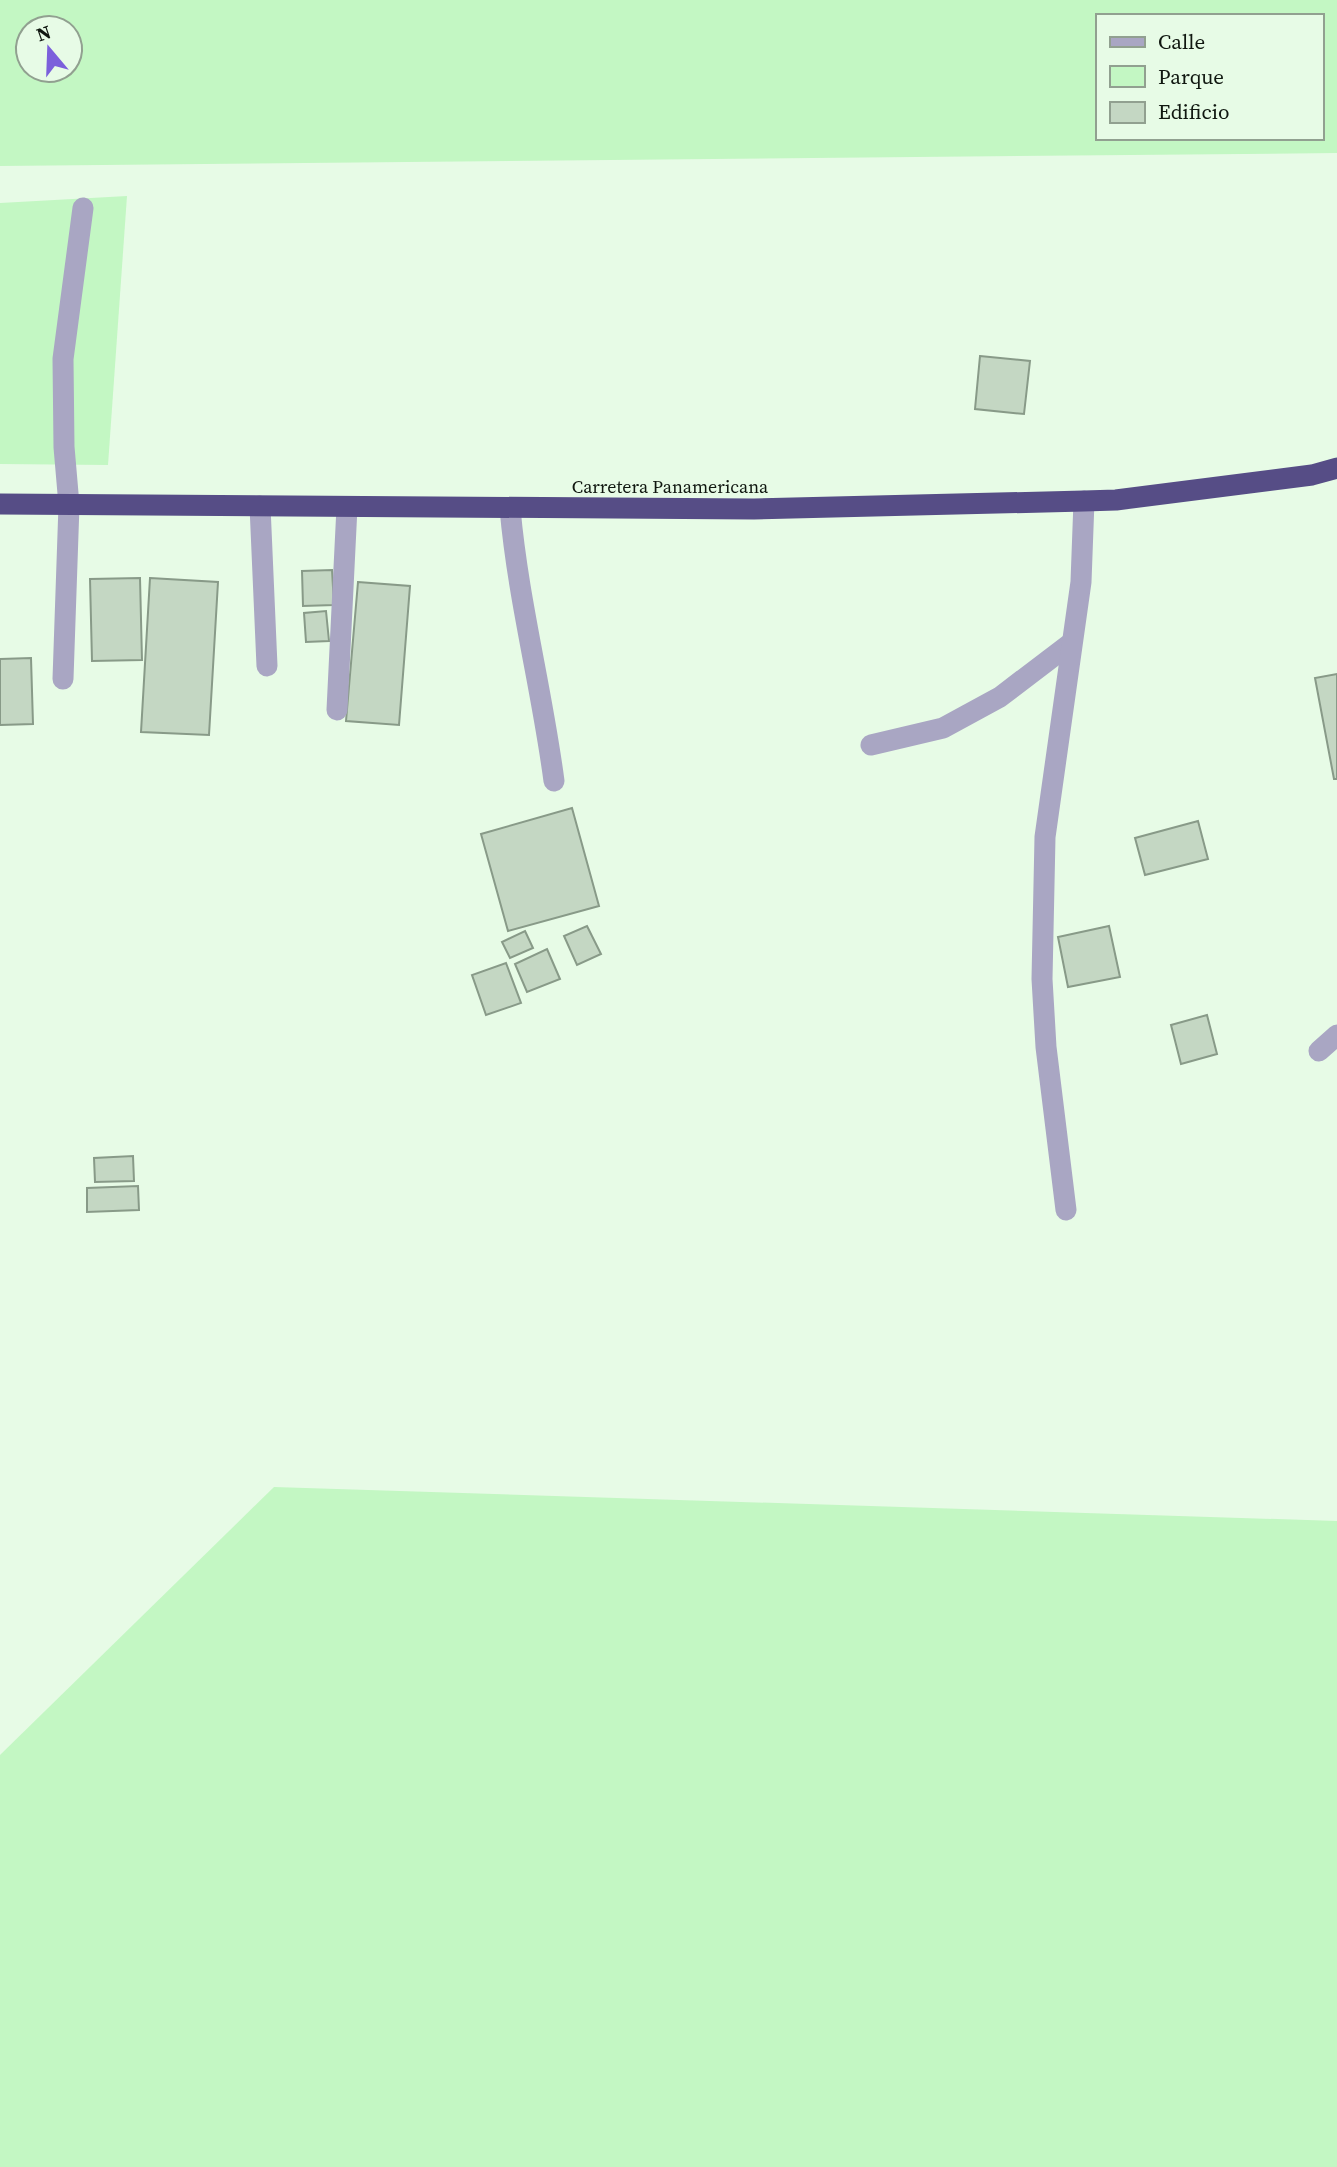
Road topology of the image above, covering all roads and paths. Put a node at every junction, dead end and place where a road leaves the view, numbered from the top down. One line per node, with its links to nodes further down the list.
1 (83, 208): 5 (street)
2 (1337, 468): 3 (highway, Carretera Panamericana)
3 (1084, 501): 8 (highway, Carretera Panamericana); 9 (street)
4 (0, 504): 5 (highway, Carretera Panamericana)
5 (69, 505): 6 (highway, Carretera Panamericana); 11 (street)
6 (260, 506): 7 (highway, Carretera Panamericana); 10 (street)
7 (347, 507): 8 (highway, Carretera Panamericana); 12 (street)
8 (510, 508): 14 (street)
9 (1071, 643): 13 (street); 17 (street)
10 (267, 666)
11 (63, 679)
12 (337, 710)
13 (871, 745)
14 (554, 780)
15 (1337, 1035): 16 (street)
16 (1320, 1051)
17 (1066, 1210)

